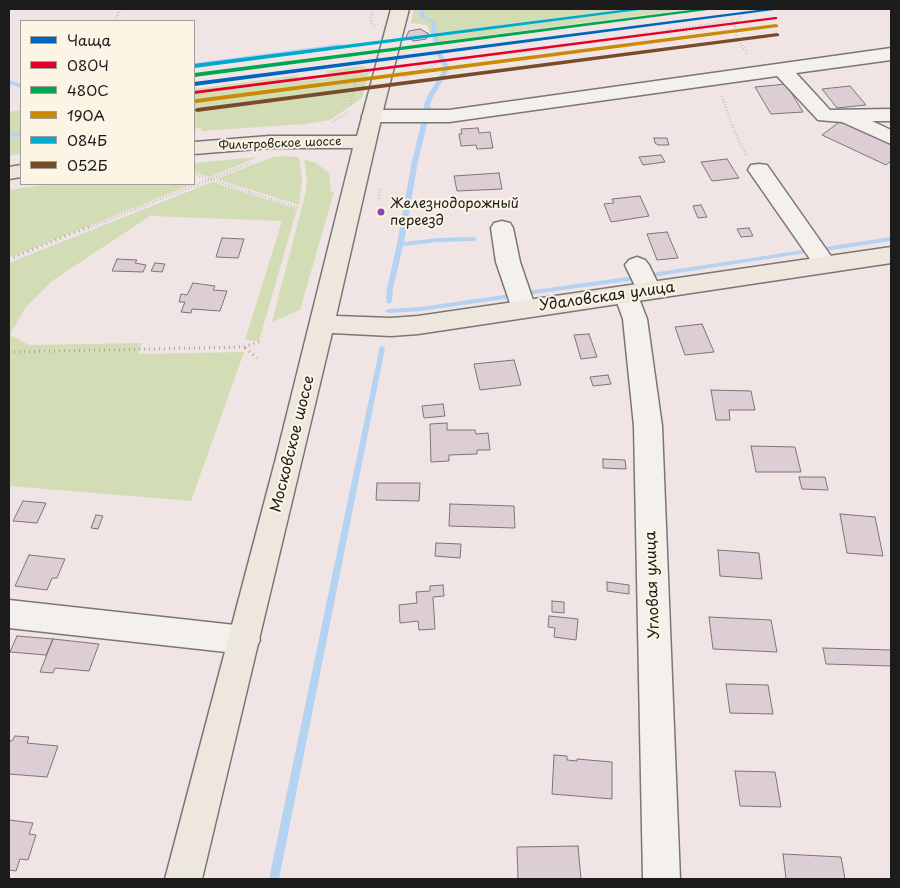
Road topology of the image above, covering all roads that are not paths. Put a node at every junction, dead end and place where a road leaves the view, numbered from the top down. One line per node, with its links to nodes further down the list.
1 (400, 9): 5 (main road, Московское шоссе)
2 (891, 54): 3 (street)
3 (781, 69): 5 (street); 6 (street)
4 (891, 115): 6 (street)
5 (372, 116): 8 (main road, Московское шоссе)
6 (825, 120): 7 (street)
7 (891, 138)
8 (366, 142): 9 (main road, Фильтровское шоссе); 17 (main road, Московское шоссе)
9 (195, 148)
10 (759, 170): 13 (street)
11 (502, 228): 16 (street)
12 (891, 255): 13 (main road, Удаловская улица)
13 (826, 264): 15 (main road, Удаловская улица)
14 (637, 265): 15 (street, Угловая улица)
15 (638, 292): 16 (main road, Удаловская улица); 21 (street, Угловая улица)
16 (524, 309): 17 (main road, Удаловская улица)
17 (322, 324): 19 (main road, Московское шоссе)
18 (9, 614): 19 (street)
19 (244, 640): 20 (main road, Московское шоссе)
20 (183, 879)
21 (662, 879)

